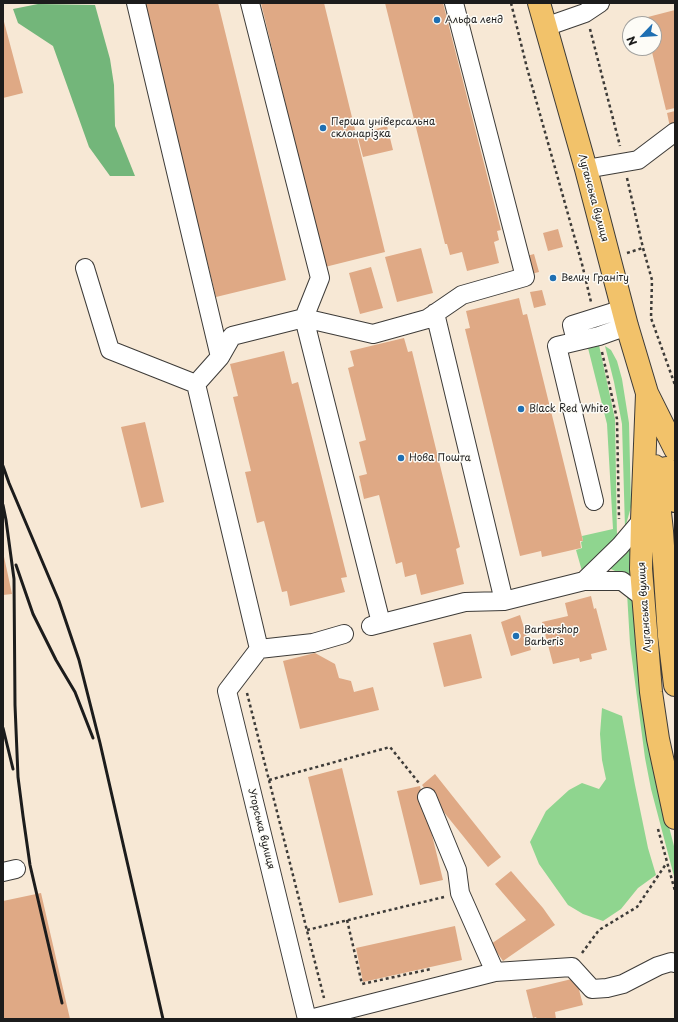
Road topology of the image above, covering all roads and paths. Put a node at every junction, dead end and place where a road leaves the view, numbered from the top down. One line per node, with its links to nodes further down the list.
1 (136, 3): 21 (street)
2 (250, 3): 17 (street)
3 (454, 3): 15 (street)
4 (511, 3): 18 (path)
5 (539, 3): 7 (main road, Луганська вулиця)
6 (600, 3): 7 (street)
7 (545, 27): 11 (main road, Луганська вулиця)
8 (589, 28): 10 (path)
9 (675, 132): 10 (street)
10 (624, 162): 11 (street); 12 (path)
11 (586, 169): 16 (main road, Луганська вулиця)
12 (643, 248): 13 (path); 23 (path)
13 (626, 253)
14 (85, 268): 22 (street)
15 (435, 313): 17 (street); 32 (street)
16 (625, 317): 18 (street); 20 (street); 24 (main road, Луганська вулиця)
17 (304, 318): 21 (street); 32 (street)
18 (595, 318): 19 (street)
19 (574, 333): 20 (street); 26 (street)
20 (599, 336): 28 (path)
21 (220, 357): 22 (street)
22 (196, 384): 34 (street)
23 (675, 385)
24 (647, 393): 25 (main road, Луганська вулиця); 27 (main road); 29 (main road, Луганська вулиця); 36 (main road)
25 (675, 449)
26 (594, 501)
27 (675, 501)
28 (619, 520)
29 (642, 520): 30 (street); 31 (main road, Луганська вулиця)
30 (584, 581): 31 (street); 32 (street)
31 (644, 598): 39 (main road, Луганська вулиця)
32 (504, 601)
33 (344, 634): 34 (street)
34 (260, 649): 35 (street, Угорська вулиця)
35 (242, 671): 37 (path); 49 (street, Угорська вулиця)
36 (675, 685)
37 (269, 780): 38 (path); 43 (path)
38 (427, 796): 41 (street)
39 (675, 818)
40 (667, 864): 45 (path)
41 (460, 893): 42 (path); 47 (street)
42 (347, 920): 43 (path); 46 (path)
43 (307, 930): 48 (path)
44 (675, 963): 45 (street)
45 (572, 967): 47 (street)
46 (432, 968)
47 (496, 972): 48 (street)
48 (328, 1014): 49 (street)
49 (309, 1019)

